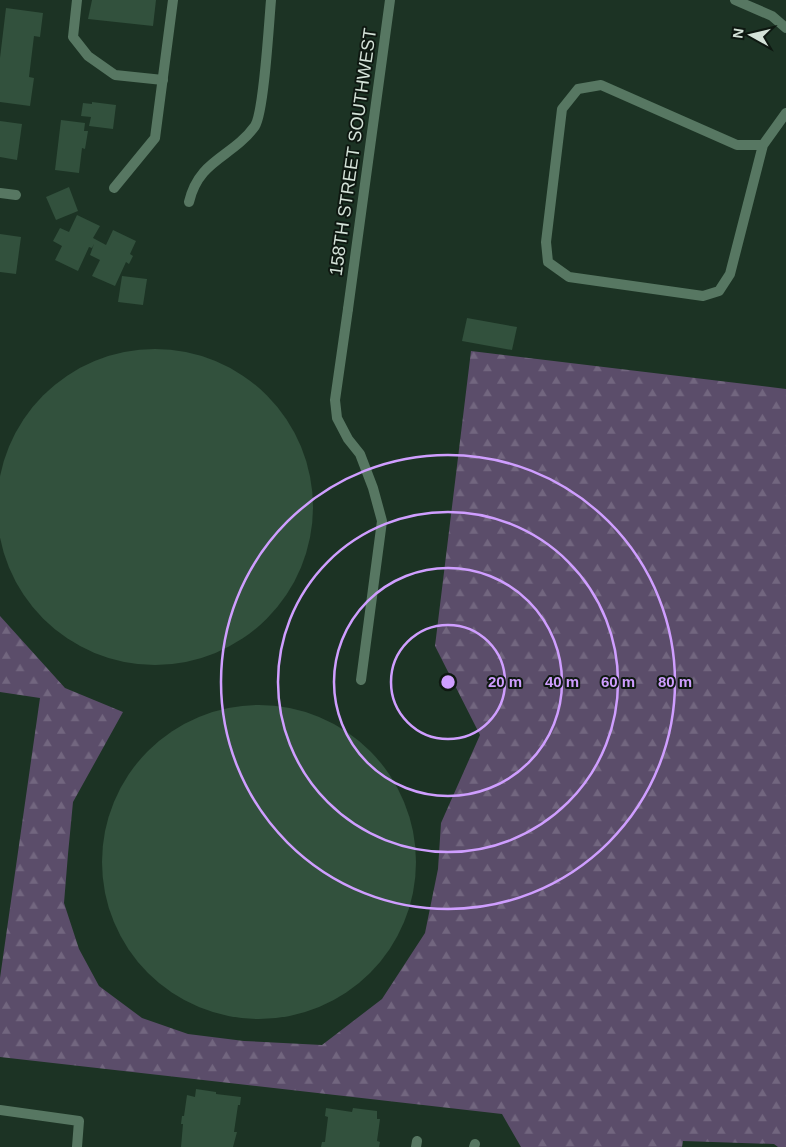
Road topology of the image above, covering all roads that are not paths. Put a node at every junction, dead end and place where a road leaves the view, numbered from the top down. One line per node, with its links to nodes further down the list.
1 (77, 0): 7 (street)
2 (173, 0): 7 (street)
3 (271, 0): 13 (street)
4 (390, 0): 14 (street, 158TH STREET SOUTHWEST)
5 (735, 0): 6 (street)
6 (786, 28)
7 (163, 80): 10 (street)
8 (786, 113): 9 (street)
9 (763, 146): 9 (street)
10 (114, 188)
11 (0, 193): 12 (street)
12 (16, 195)
13 (189, 202)
14 (361, 680)
15 (0, 1110): 16 (street)
16 (77, 1147)

